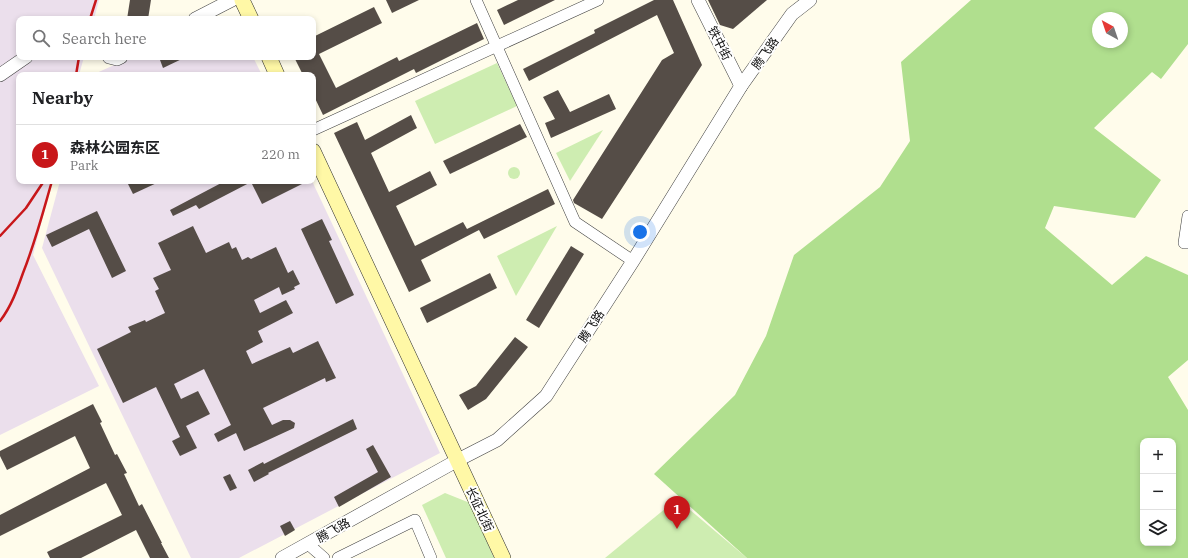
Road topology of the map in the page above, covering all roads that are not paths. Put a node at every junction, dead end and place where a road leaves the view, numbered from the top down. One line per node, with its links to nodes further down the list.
1 (232, 0): 7 (street)
2 (242, 0): 8 (main road)
3 (476, 0): 9 (street)
4 (598, 0): 9 (street)
5 (698, 0): 14 (street, 铁中街)
6 (810, 0): 14 (street, 腾飞路)
7 (201, 16)
8 (250, 16)
9 (498, 46): 15 (street); 19 (street)
10 (22, 60): 13 (street)
11 (270, 60): 12 (main road)
12 (276, 72)
13 (0, 75)
14 (741, 86): 19 (street, 腾飞路)
15 (316, 129)
16 (316, 157): 20 (main road, 长征北街)
17 (1188, 216): 18 (street)
18 (1188, 244)
19 (633, 261): 20 (street, 腾飞路)
20 (458, 460): 21 (street, 腾飞路); 26 (main road, 长征北街)
21 (308, 544): 22 (street, 腾飞路); 23 (street)
22 (282, 558)
23 (324, 558)
24 (338, 558): 25 (street)
25 (431, 558)
26 (503, 558)

